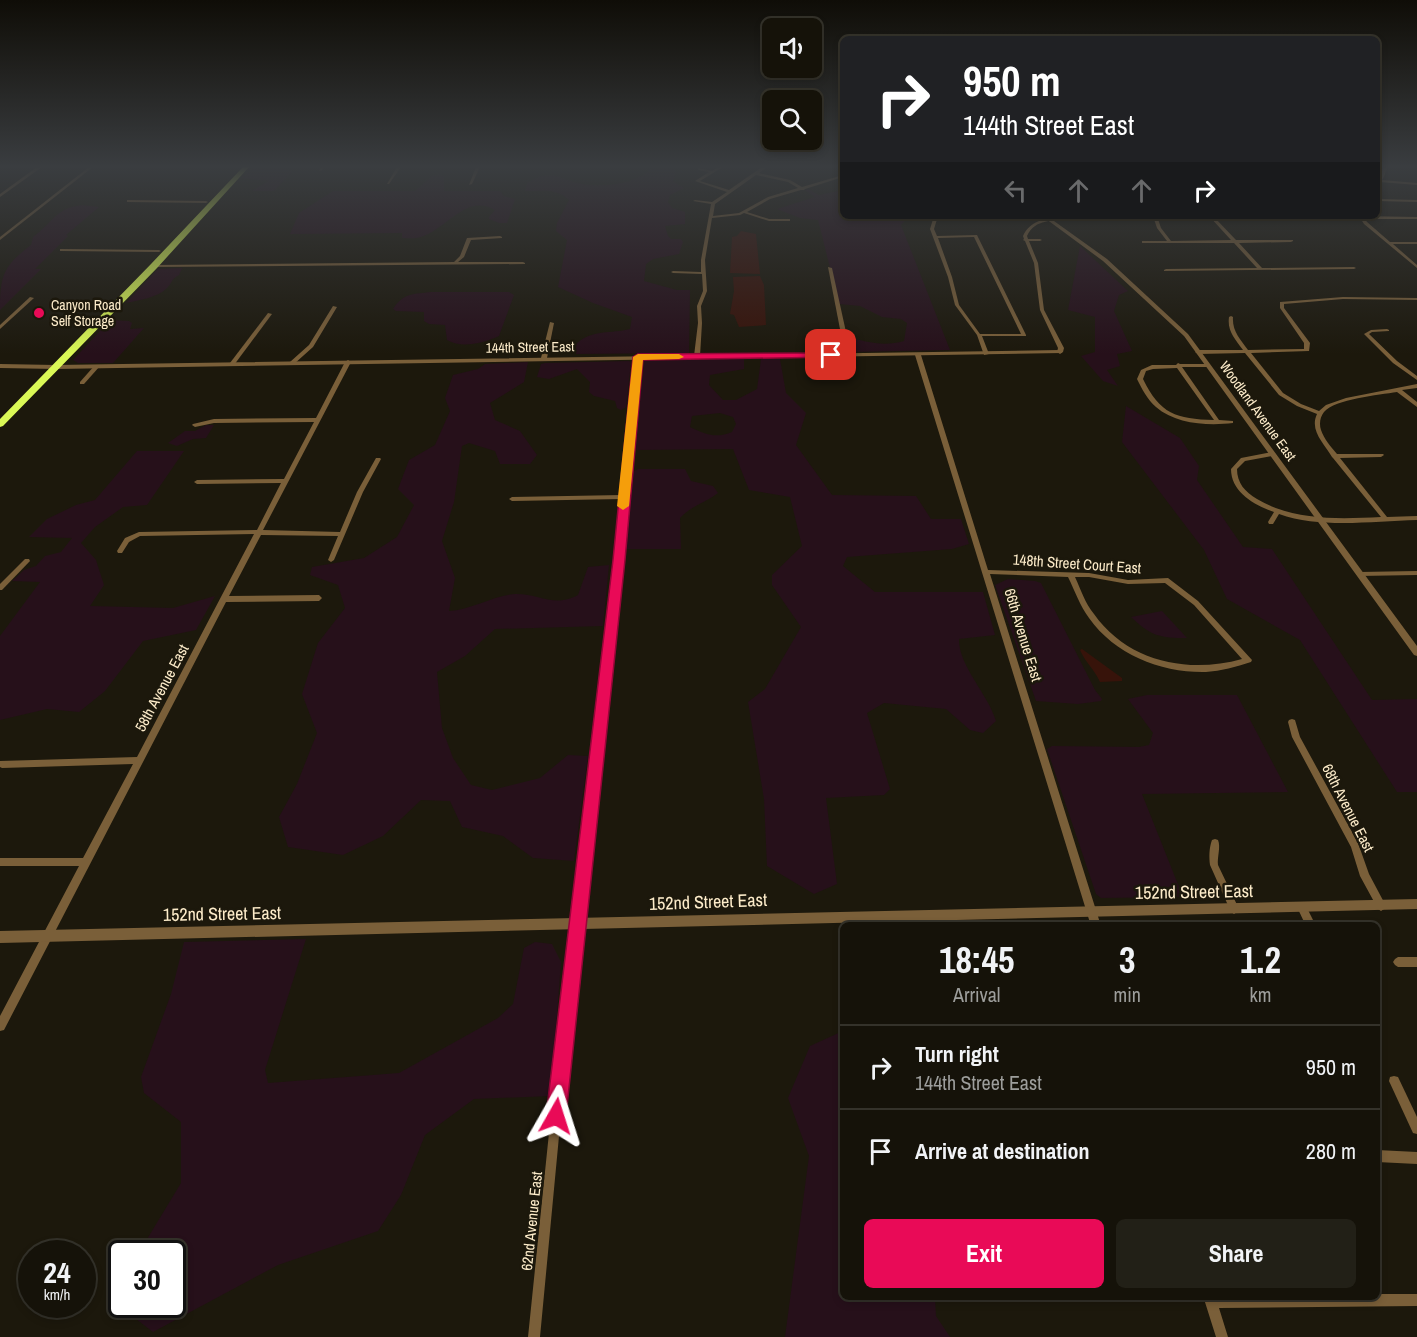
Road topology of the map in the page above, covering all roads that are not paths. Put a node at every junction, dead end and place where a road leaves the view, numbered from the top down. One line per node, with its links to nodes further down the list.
1 (12, 229): 13 (street)
2 (180, 229): 23 (main road)
3 (188, 229): 26 (main road)
4 (709, 229): 33 (street)
5 (932, 229): 12 (street)
6 (1028, 229): 14 (street)
7 (1062, 229): 44 (street, Woodland Avenue East)
8 (1161, 229): 19 (street)
9 (1224, 229): 16 (street)
10 (1374, 229): 20 (street)
11 (500, 237): 24 (street)
12 (935, 237): 42 (street); 42 (street)
13 (0, 239)
14 (1025, 240): 15 (street); 43 (street)
15 (1040, 240)
16 (1235, 241): 17 (street); 19 (street); 30 (street)
17 (1291, 241)
18 (1144, 242): 19 (street)
19 (1170, 242)
20 (1389, 243): 21 (street); 27 (street)
21 (1417, 243)
22 (62, 250): 23 (street)
23 (159, 252): 26 (main road); 59 (main road)
24 (456, 262): 25 (street); 26 (street)
25 (523, 263)
26 (154, 266): 59 (main road)
27 (1417, 267)
28 (830, 268): 47 (street)
29 (1354, 268): 30 (street)
30 (1260, 269): 31 (street)
31 (1166, 270)
32 (673, 272): 33 (street)
33 (704, 273): 49 (street)
34 (32, 298): 40 (street)
35 (1417, 299): 45 (street)
36 (335, 307): 53 (street)
37 (270, 314): 54 (street)
38 (1231, 317): 45 (street)
39 (552, 323): 51 (street)
40 (0, 328)
41 (1387, 330): 60 (street)
42 (979, 335): 46 (street)
43 (1060, 352): 46 (street, 144th Street East)
44 (1198, 352): 45 (street); 56 (street, Woodland Avenue East)
45 (1247, 352): 65 (street)
46 (986, 354): 48 (street, 144th Street East)
47 (848, 355): 48 (street, 144th Street East); 49 (street, 144th Street East)
48 (918, 355): 90 (street, 66th Avenue East)
49 (697, 356): 50 (street, 144th Street East)
50 (638, 357): 51 (street, 144th Street East); 78 (street, 62nd Avenue East)
51 (544, 358): 52 (street, 144th Street East)
52 (348, 362): 53 (street, 144th Street East); 67 (street, 58th Avenue East)
53 (292, 363): 54 (street, 144th Street East)
54 (232, 364): 58 (street, 144th Street East)
55 (1178, 365): 56 (street); 68 (street); 68 (street)
56 (1208, 365): 72 (street, Woodland Avenue East)
57 (0, 366): 59 (street, 144th Street East)
58 (97, 366): 59 (street, 144th Street East); 61 (street)
59 (52, 367): 66 (main road); 70 (main road)
60 (1417, 378)
61 (82, 383)
62 (1417, 386): 63 (street)
63 (1398, 390): 64 (street); 65 (street)
64 (1417, 405)
65 (1320, 413): 74 (street)
66 (0, 416)
67 (318, 420): 71 (street); 76 (street, 58th Avenue East)
68 (1218, 422): 69 (street)
69 (1231, 422)
70 (0, 424)
71 (195, 425)
72 (1272, 454): 80 (street); 83 (street, Woodland Avenue East)
73 (1381, 455): 74 (street)
74 (1334, 456): 81 (street)
75 (378, 459): 86 (street)
76 (286, 481): 77 (street); 85 (street, 58th Avenue East)
77 (197, 482)
78 (624, 497): 79 (street); 111 (street, 62nd Avenue East)
79 (512, 499)
80 (1277, 512): 83 (street); 84 (street)
81 (1385, 518): 82 (street); 83 (street)
82 (1417, 518)
83 (1319, 519): 92 (street, Woodland Avenue East)
84 (1271, 522)
85 (258, 534): 86 (street); 87 (street); 96 (street, 58th Avenue East)
86 (342, 534): 88 (street)
87 (120, 551)
88 (331, 560)
89 (27, 561): 94 (street)
90 (987, 572): 93 (street, 148th Street Court East); 108 (street, 66th Avenue East)
91 (1417, 573): 92 (street)
92 (1359, 574): 97 (street, Woodland Avenue East)
93 (1071, 575): 93 (street, 148th Street Court East)
94 (0, 588)
95 (318, 598): 96 (street)
96 (223, 599): 99 (street, 58th Avenue East)
97 (1417, 654)
98 (1292, 723): 105 (street, 68th Avenue East)
99 (139, 760): 100 (street); 103 (street, 58th Avenue East)
100 (2, 764)
101 (1215, 843): 107 (street)
102 (0, 862): 103 (street)
103 (87, 862): 112 (street, 58th Avenue East)
104 (1417, 904): 105 (street, 152nd Street East)
105 (1381, 906): 106 (street, 152nd Street East)
106 (1302, 908): 107 (street, 152nd Street East); 110 (street)
107 (1234, 909): 108 (street, 152nd Street East)
108 (1091, 912): 109 (street, 66th Avenue East); 111 (street, 152nd Street East)
109 (1095, 922)
110 (1309, 922)
111 (577, 924): 112 (street, 152nd Street East); 123 (street, 62nd Avenue East)
112 (48, 936): 113 (street, 152nd Street East); 116 (street, 58th Avenue East)
113 (0, 937)
114 (1398, 962): 115 (street)
115 (1417, 962)
116 (0, 1026)
117 (1394, 1081): 118 (street)
118 (1417, 1129)
119 (1380, 1156): 120 (street)
120 (1417, 1158)
121 (1211, 1300): 122 (street); 124 (street)
122 (1417, 1300)
123 (534, 1337)
124 (1222, 1337)

